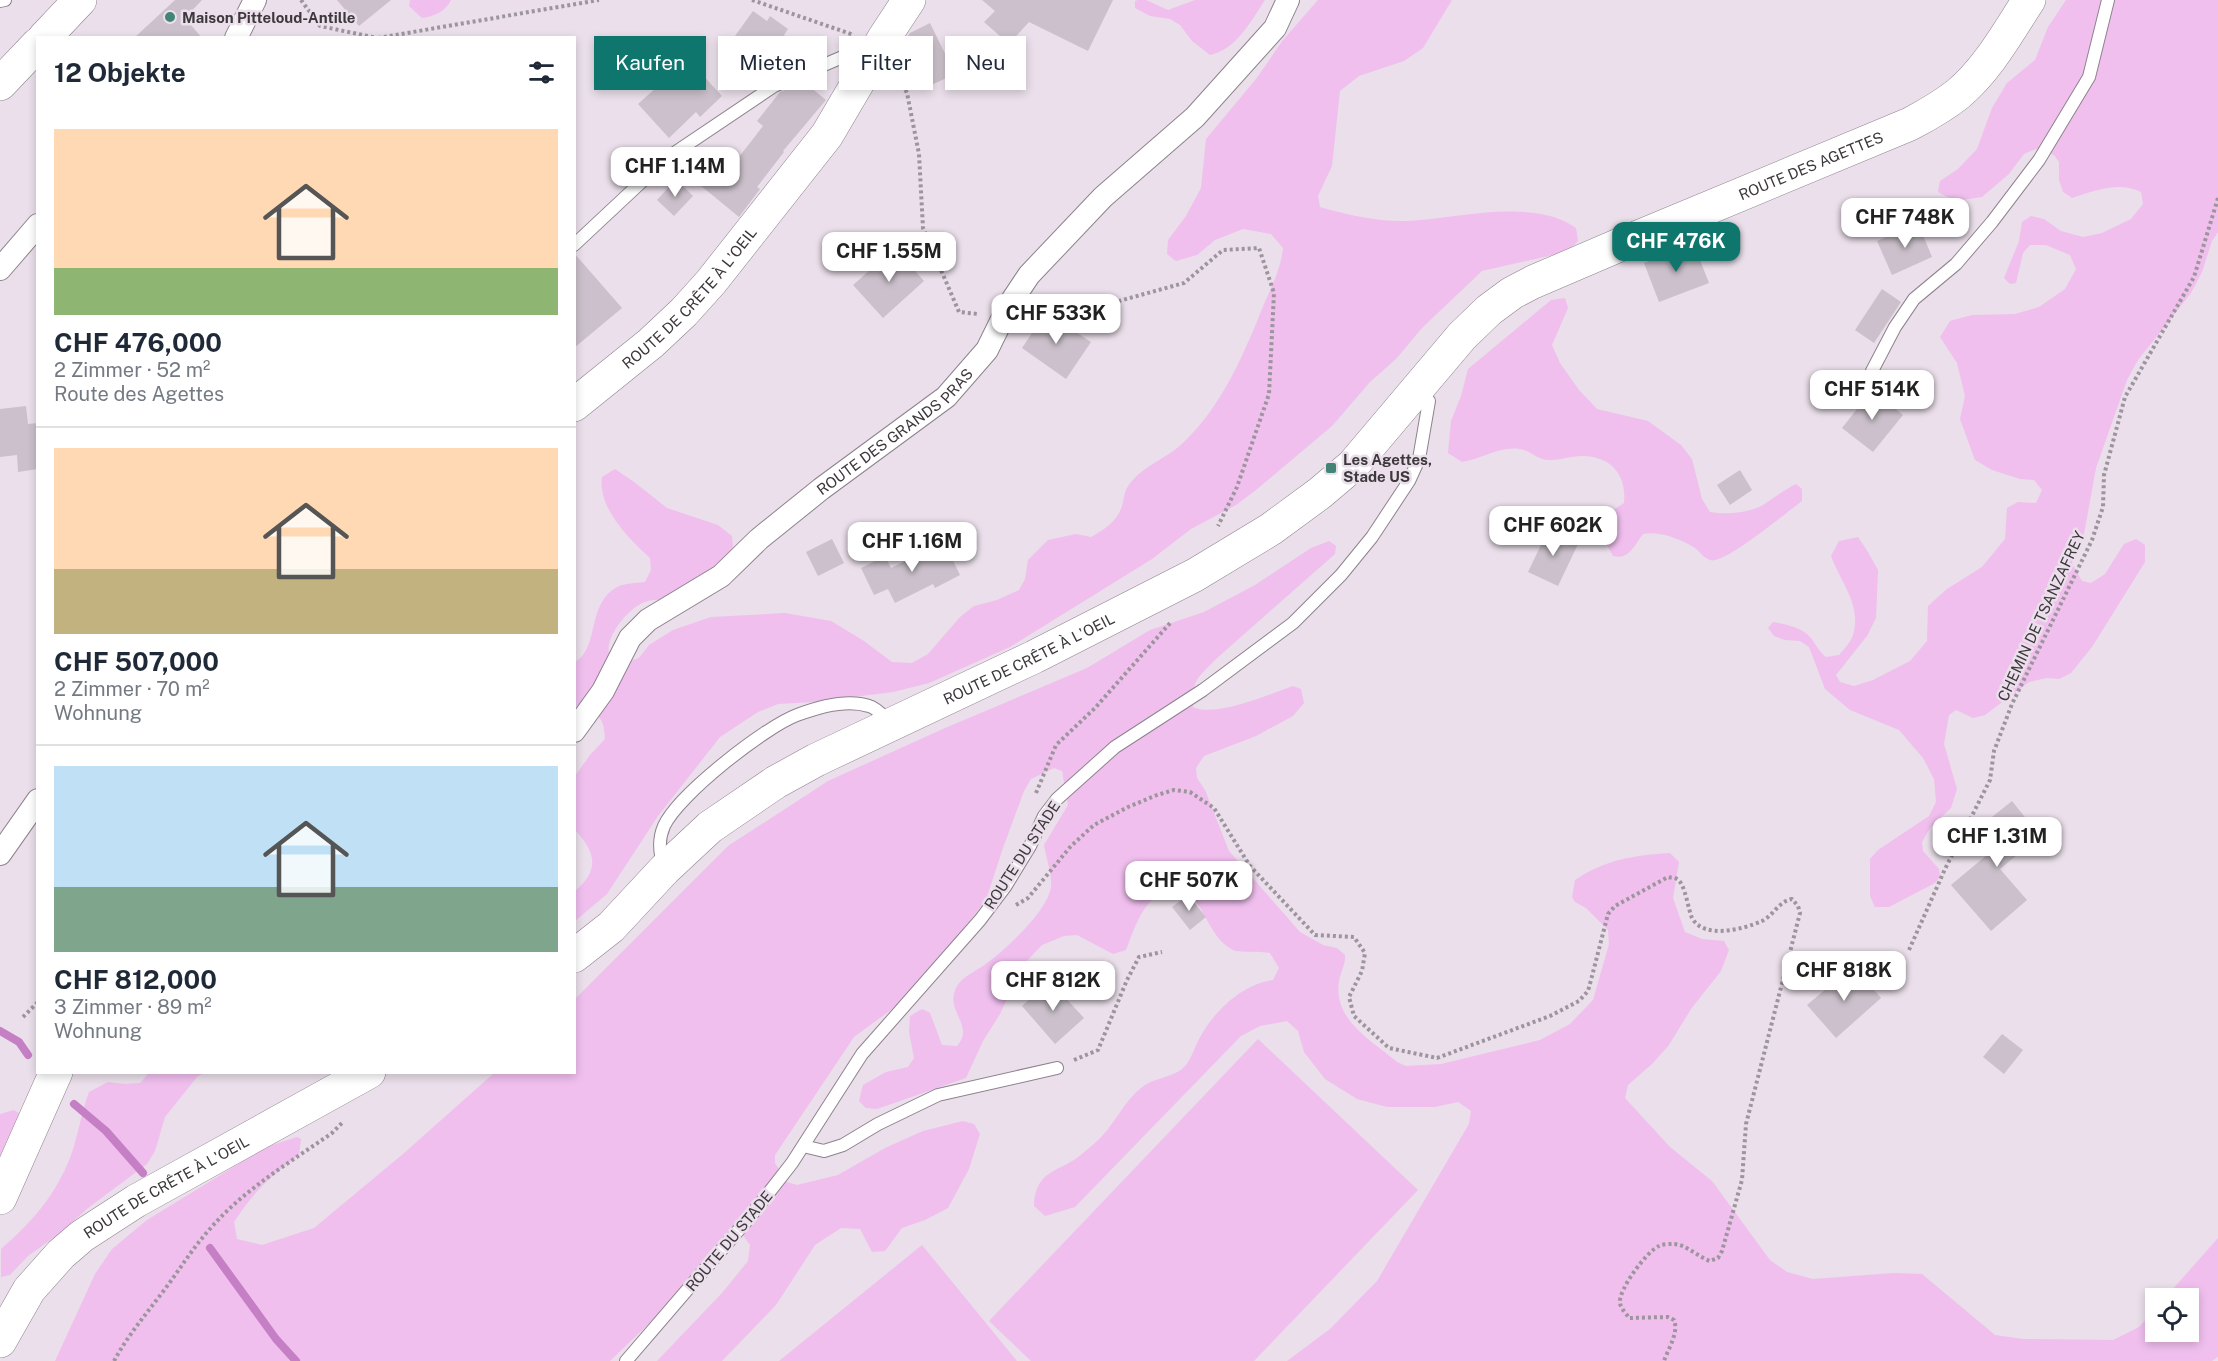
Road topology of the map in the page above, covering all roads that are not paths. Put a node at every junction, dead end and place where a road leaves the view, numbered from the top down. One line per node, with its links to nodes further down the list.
1 (0, 0): 2 (lane)
2 (5, 0)
3 (80, 0): 9 (street)
4 (255, 0): 10 (street)
5 (909, 0): 11 (street, ROUTE DE CRÊTE À L'OEIL)
6 (1288, 0): 24 (street, ROUTE DES GRANDS PRAS)
7 (2029, 0): 19 (street, ROUTE DES AGETTES)
8 (2108, 0): 20 (lane)
9 (46, 36)
10 (237, 36)
11 (893, 36)
12 (36, 46): 14 (street)
13 (839, 59): 17 (lane)
14 (0, 84)
15 (861, 90): 22 (street, ROUTE DE CRÊTE À L'OEIL)
16 (36, 227): 18 (street)
17 (576, 243)
18 (0, 269)
19 (1462, 336): 21 (street, ROUTE DE CRÊTE À L'OEIL)
20 (1872, 371)
21 (1418, 389): 23 (street, ROUTE DE CRÊTE À L'OEIL); 32 (lane, ROUTE DU STADE)
22 (576, 403)
23 (892, 723): 27 (street, ROUTE DE CRÊTE À L'OEIL); 27 (lane)
24 (576, 728)
25 (36, 803): 26 (street)
26 (0, 854)
27 (665, 869): 28 (street, ROUTE DE CRÊTE À L'OEIL)
28 (576, 954)
29 (1057, 1068): 32 (lane)
30 (55, 1074): 33 (street)
31 (365, 1074): 34 (street, ROUTE DE CRÊTE À L'OEIL)
32 (803, 1146): 35 (lane, ROUTE DU STADE)
33 (0, 1198)
34 (0, 1341)
35 (626, 1361)

